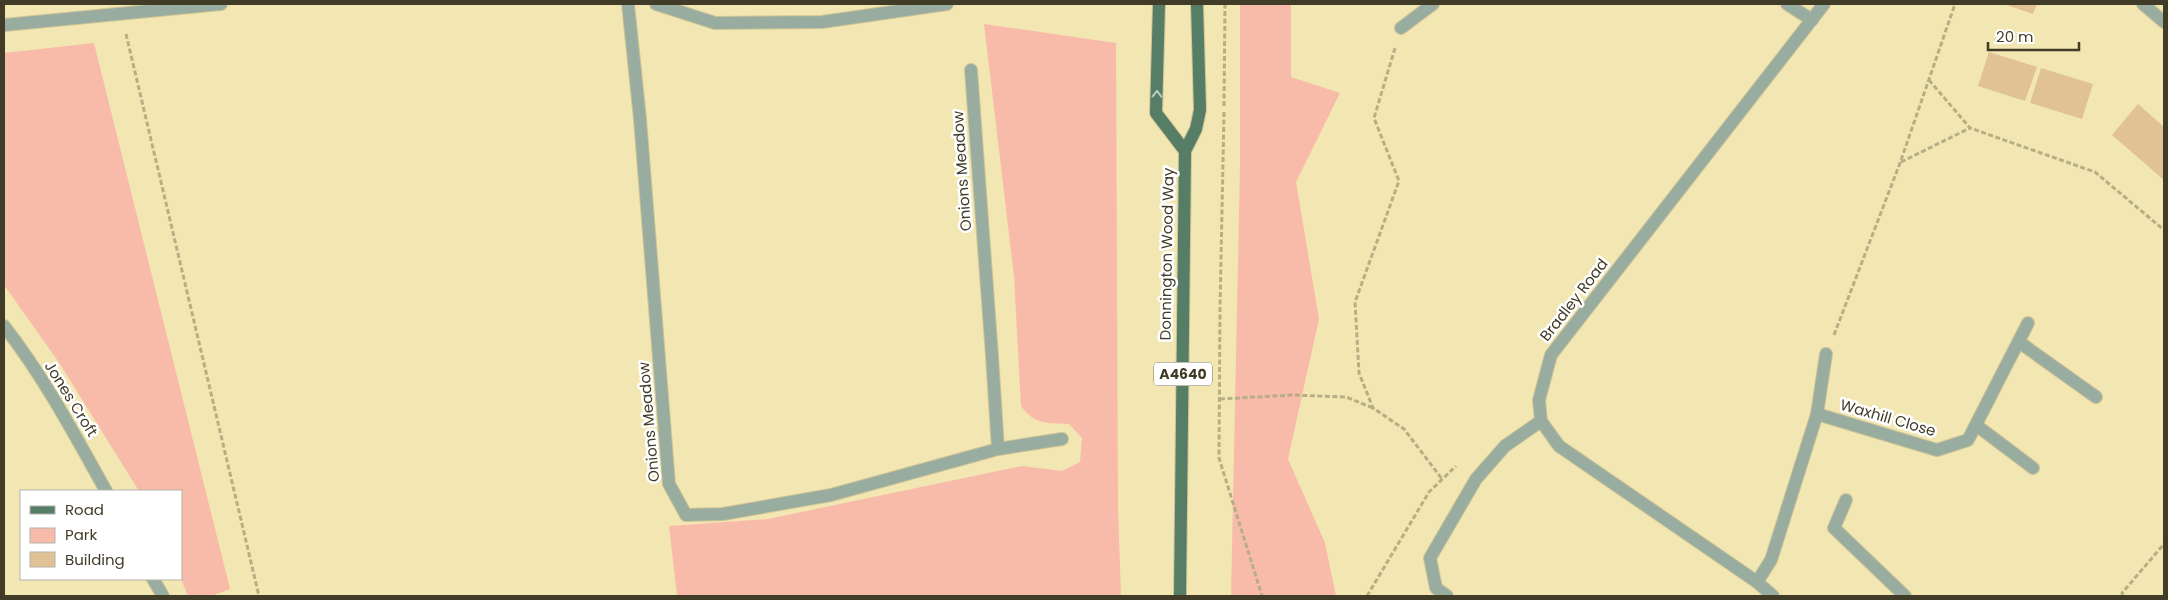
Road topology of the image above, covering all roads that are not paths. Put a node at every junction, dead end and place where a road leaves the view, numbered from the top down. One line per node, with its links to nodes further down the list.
1 (220, 4): 13 (street)
2 (628, 4): 26 (street, Onions Meadow)
3 (656, 4): 4 (street)
4 (947, 4)
5 (1159, 4): 16 (main road, Donnington Wood Way, one-way to 5)
6 (1197, 4): 16 (main road, Donnington Wood Way / A4640)
7 (1433, 4): 14 (street)
8 (1787, 4): 11 (street)
9 (1824, 4): 11 (street, Bradley Road)
10 (2143, 4): 12 (street)
11 (1812, 20): 23 (street, Bradley Road)
12 (2164, 22)
13 (4, 25)
14 (1400, 28)
15 (971, 70): 26 (street, Onions Meadow)
16 (1185, 151): 33 (main road, Donnington Wood Way / A4640)
17 (2028, 322): 19 (street, Waxhill Close)
18 (4, 326): 28 (street, Jones Croft)
19 (2019, 342): 21 (street); 24 (street, Waxhill Close)
20 (1826, 354): 22 (street, Waxhill Close)
21 (2096, 397)
22 (1817, 414): 24 (street, Waxhill Close); 31 (street, Waxhill Close)
23 (1541, 421): 31 (street); 34 (street)
24 (1976, 425): 27 (street)
25 (1062, 439): 26 (street, Onions Meadow)
26 (998, 449)
27 (2033, 468)
28 (105, 490)
29 (1846, 500): 36 (street)
30 (154, 580): 32 (street)
31 (1757, 582): 35 (street)
32 (163, 596)
33 (1180, 596)
34 (1447, 596)
35 (1773, 596)
36 (1905, 596)

